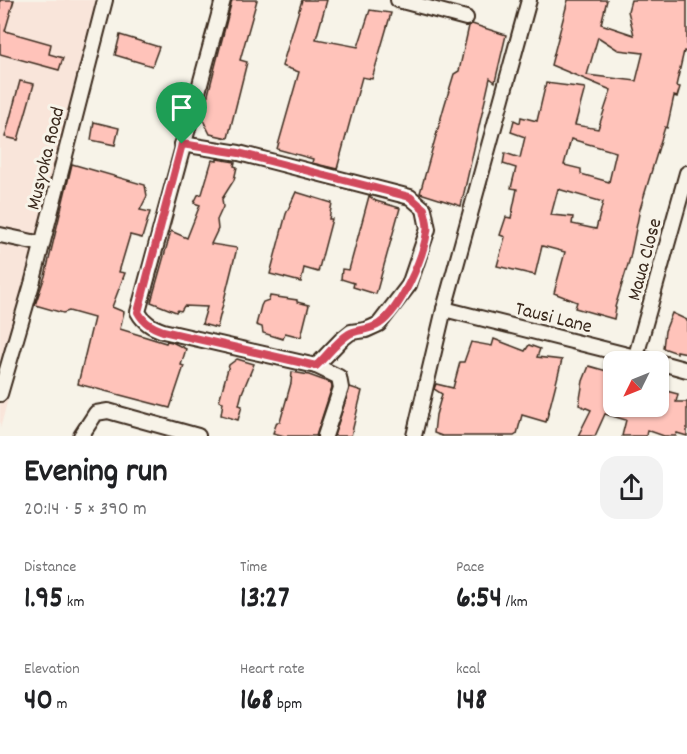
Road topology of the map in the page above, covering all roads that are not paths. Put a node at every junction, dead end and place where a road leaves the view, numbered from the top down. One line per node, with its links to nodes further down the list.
1 (105, 0): 9 (street, Musyoka Road)
2 (223, 0): 6 (street)
3 (398, 0): 5 (street)
4 (529, 0): 10 (street)
5 (466, 18)
6 (182, 144): 14 (street); 14 (street)
7 (687, 173): 12 (street, Maua Close)
8 (0, 235): 9 (street)
9 (42, 244): 16 (street, Musyoka Road)
10 (444, 309): 11 (street, Tausi Lane); 20 (street)
11 (616, 351)
12 (637, 351)
13 (669, 365): 15 (street, Tausi Lane)
14 (316, 366): 19 (street)
15 (687, 370)
16 (0, 394)
17 (81, 436): 18 (street)
18 (198, 436)
19 (325, 436)
20 (414, 436)

